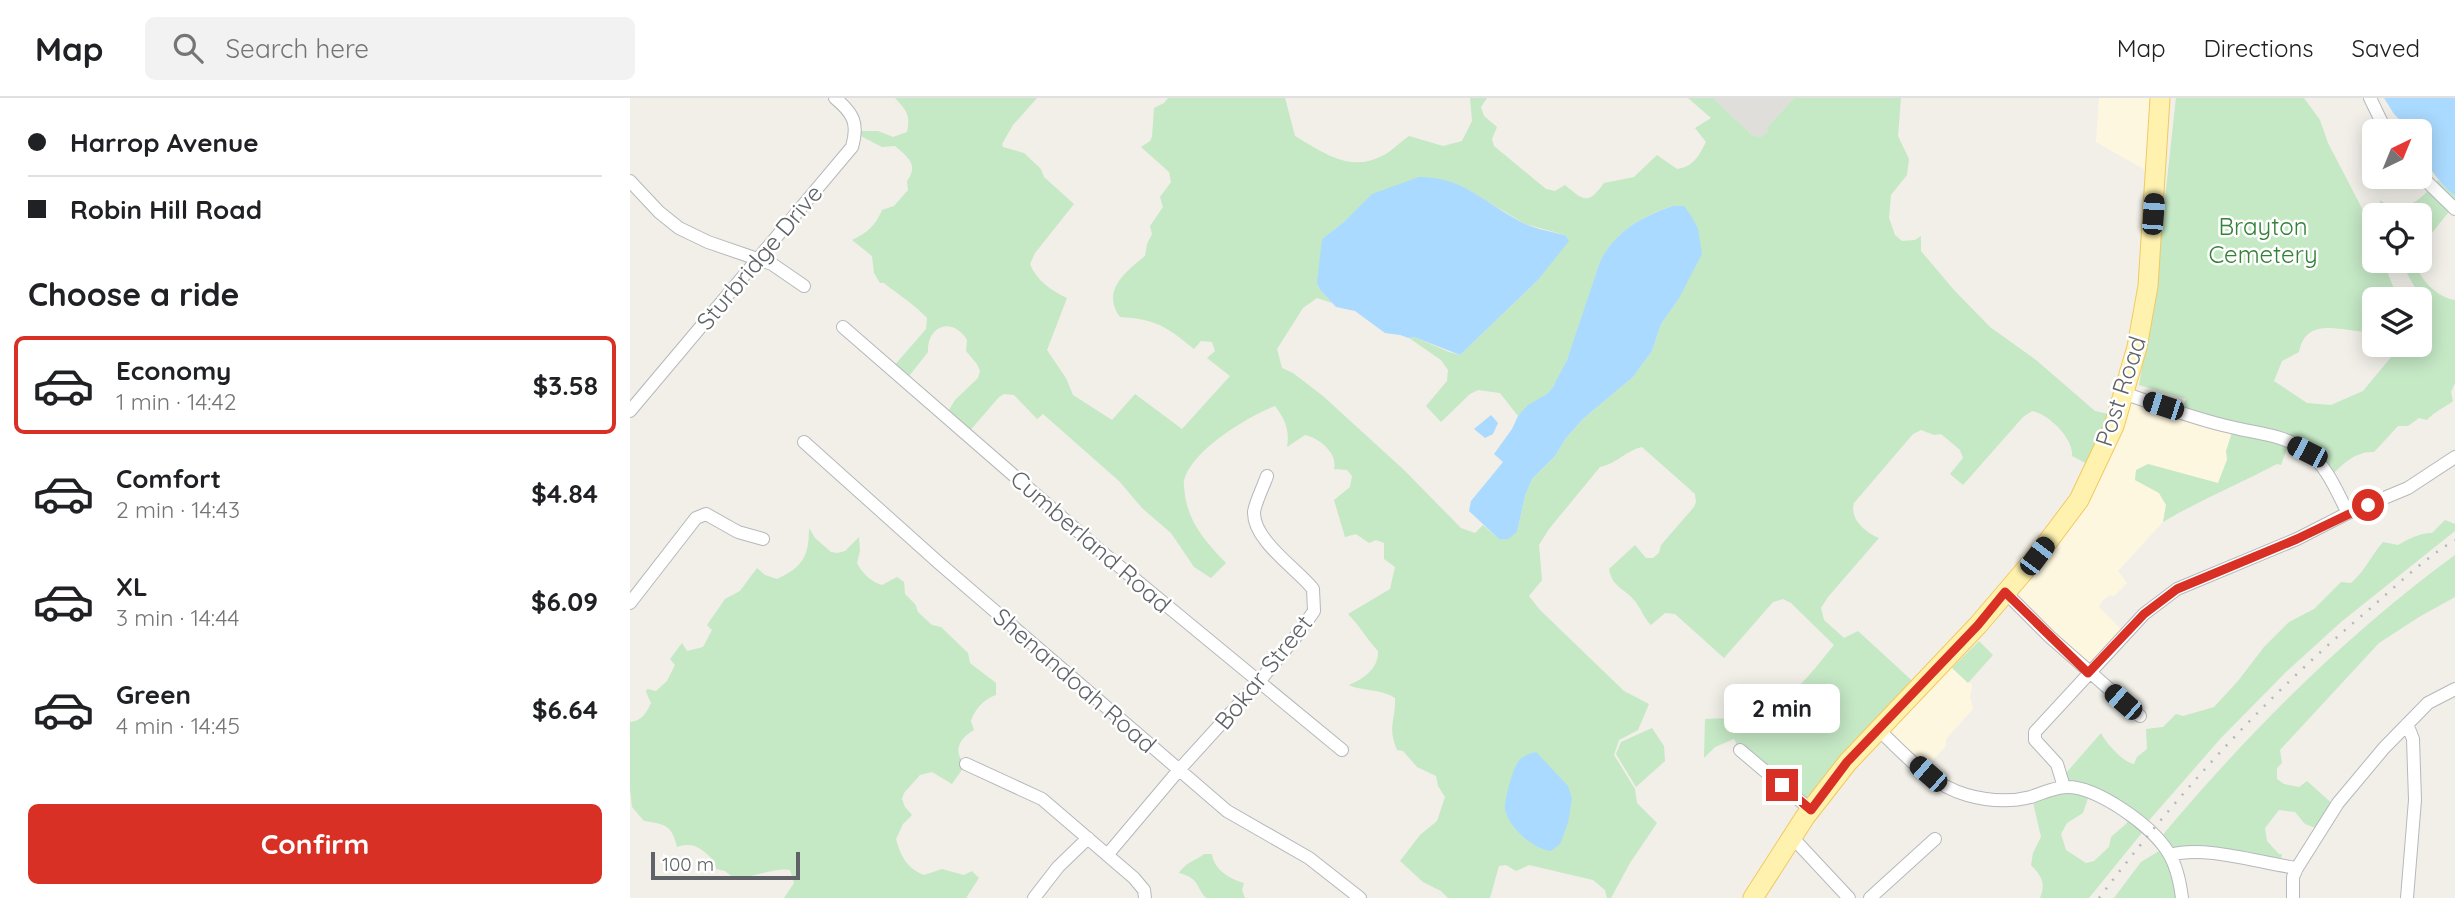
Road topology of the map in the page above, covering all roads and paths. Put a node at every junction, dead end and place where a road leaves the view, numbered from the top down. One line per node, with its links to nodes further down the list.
1 (835, 98): 8 (street, Sturbridge Drive)
2 (2160, 98): 11 (main road, Post Road)
3 (2370, 98): 4 (street)
4 (2380, 119)
5 (630, 181): 8 (street)
6 (2432, 187): 7 (street)
7 (2455, 209)
8 (757, 261): 9 (street); 12 (street, Sturbridge Drive)
9 (804, 286)
10 (844, 327): 21 (street, Cumberland Road)
11 (2123, 393): 16 (street); 18 (main road, Post Road)
12 (630, 411)
13 (804, 442): 29 (street, Shenandoah Road)
14 (2455, 457): 16 (street)
15 (1267, 476): 21 (street, Bokar Street)
16 (2348, 513): 20 (street)
17 (763, 539): 19 (street)
18 (2005, 592): 20 (street); 25 (main road, Post Road)
19 (630, 603)
20 (2088, 673): 23 (street); 30 (street)
21 (1258, 683): 26 (street, Cumberland Road); 29 (street, Bokar Street)
22 (2455, 689): 24 (street)
23 (2140, 716)
24 (2407, 724): 37 (street); 46 (street)
25 (1878, 729): 30 (street); 31 (main road, Post Road)
26 (1342, 750)
27 (1740, 750): 31 (street)
28 (966, 764): 33 (street)
29 (1178, 771): 35 (street, Bokar Street); 40 (street, Shenandoah Road)
30 (2064, 787): 36 (street)
31 (1811, 810): 32 (main road, Post Road)
32 (1792, 837): 41 (main road, Post Road); 42 (street)
33 (1088, 838): 35 (street); 38 (street)
34 (1935, 839): 43 (street)
35 (1108, 854): 39 (street)
36 (2170, 855): 37 (street); 44 (street)
37 (2297, 868): 45 (street)
38 (1034, 898)
39 (1145, 898)
40 (1360, 898)
41 (1753, 898)
42 (1849, 898)
43 (1870, 898)
44 (2182, 898)
45 (2293, 898)
46 (2407, 898)

